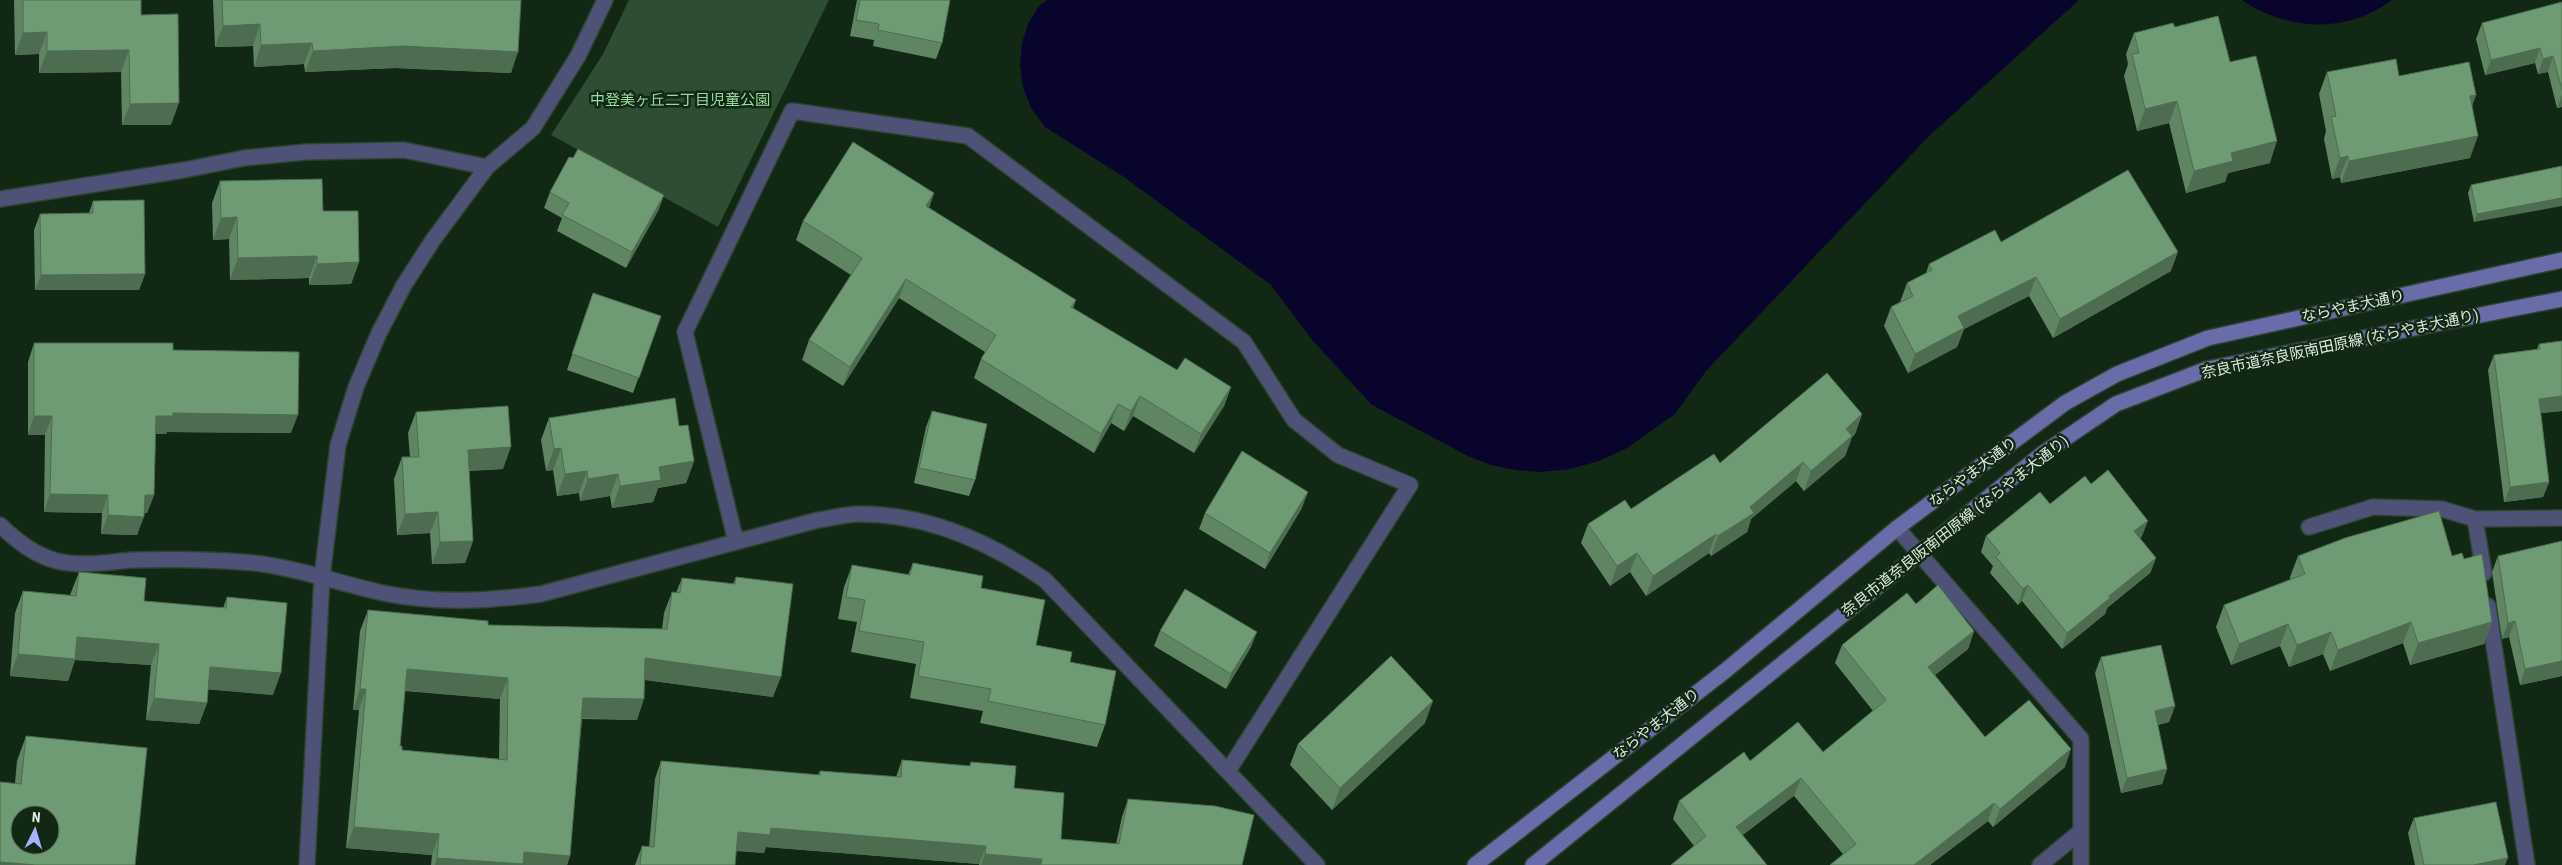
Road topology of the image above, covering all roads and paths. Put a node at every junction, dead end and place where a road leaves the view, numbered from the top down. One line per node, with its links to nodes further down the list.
1 (605, 0): 2 (street)
2 (487, 167): 3 (street); 13 (street)
3 (0, 199)
4 (2562, 260): 10 (street, ならやま大通り)
5 (2562, 298): 12 (street, 奈良市道奈良阪南田原線 (ならやま大通り))
6 (2562, 518): 7 (street)
7 (2476, 519): 9 (street); 22 (street)
8 (0, 525): 13 (street)
9 (2309, 527)
10 (1897, 528): 12 (street); 18 (street, ならやま大通り)
11 (736, 542): 13 (street); 14 (street); 14 (street)
12 (1920, 554): 15 (street); 19 (street, 奈良市道奈良阪南田原線 (ならやま大通り))
13 (322, 577): 16 (street)
14 (1228, 771): 17 (street)
15 (2081, 831): 20 (street); 21 (street)
16 (307, 865)
17 (1317, 865)
18 (1475, 865)
19 (1533, 865)
20 (2040, 865)
21 (2081, 865)
22 (2527, 865)

